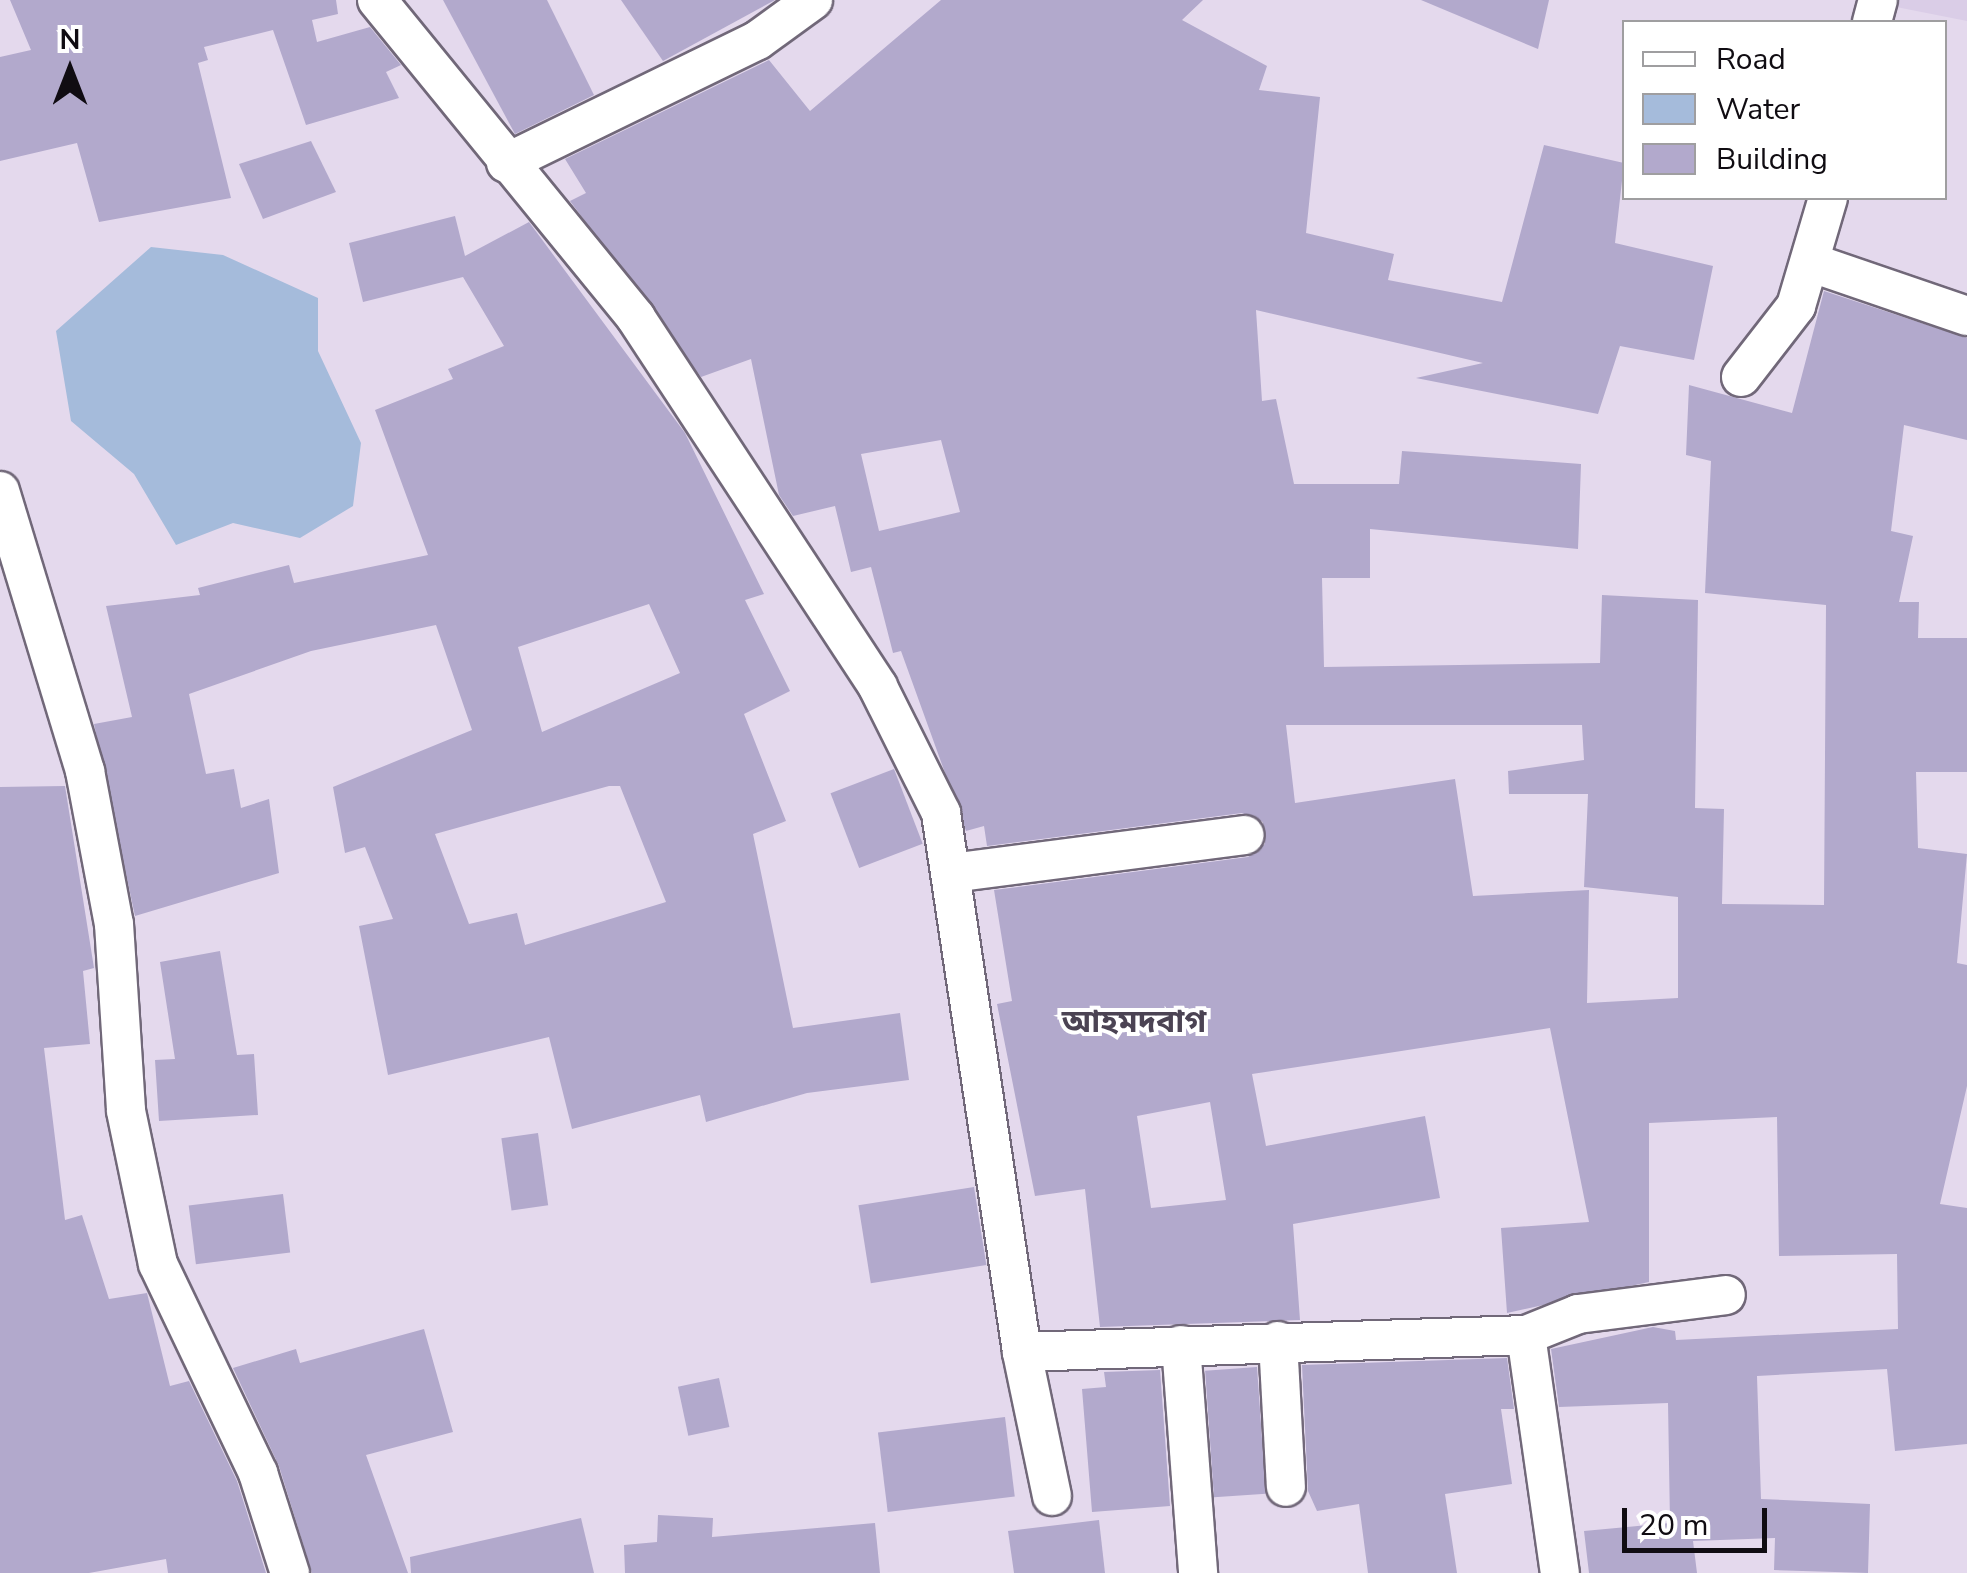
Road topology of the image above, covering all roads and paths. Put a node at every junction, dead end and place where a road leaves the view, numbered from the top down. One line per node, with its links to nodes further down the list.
1 (378, 0): 3 (street)
2 (813, 0): 3 (street)
3 (506, 163): 10 (street)
4 (1828, 200): 5 (street)
5 (1812, 264): 6 (street); 7 (street)
6 (1967, 316)
7 (1740, 376)
8 (0, 491): 18 (street)
9 (1245, 835): 10 (street)
10 (952, 873): 15 (street)
11 (1726, 1295): 12 (street)
12 (1526, 1334): 13 (street); 20 (street)
13 (1278, 1341): 14 (street); 16 (street)
14 (1182, 1345): 15 (street); 19 (street)
15 (1022, 1352): 17 (street)
16 (1286, 1487)
17 (1052, 1496)
18 (290, 1573)
19 (1198, 1573)
20 (1560, 1573)

